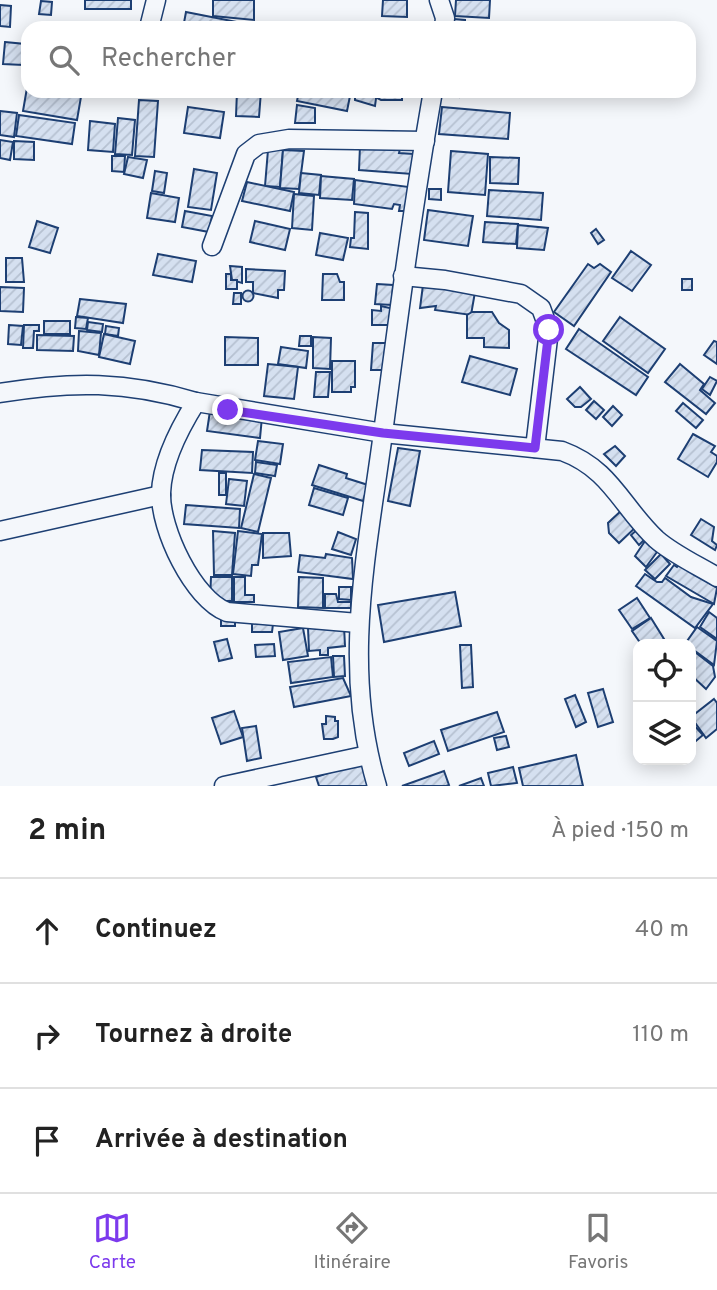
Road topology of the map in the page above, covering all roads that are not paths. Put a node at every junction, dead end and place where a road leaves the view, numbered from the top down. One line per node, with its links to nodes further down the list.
1 (156, 0): 3 (street)
2 (441, 1): 4 (street)
3 (151, 21)
4 (443, 21)
5 (432, 98): 6 (street)
6 (425, 141): 7 (street); 8 (street)
7 (212, 246)
8 (402, 276): 11 (street); 12 (street)
9 (0, 393): 10 (street)
10 (196, 402): 11 (street); 13 (street)
11 (383, 433): 12 (street); 16 (street)
12 (535, 448): 15 (street)
13 (161, 495): 14 (street); 16 (street)
14 (0, 531)
15 (717, 577)
16 (358, 623): 17 (street)
17 (368, 755): 18 (street); 19 (street)
18 (224, 786)
19 (377, 786)

